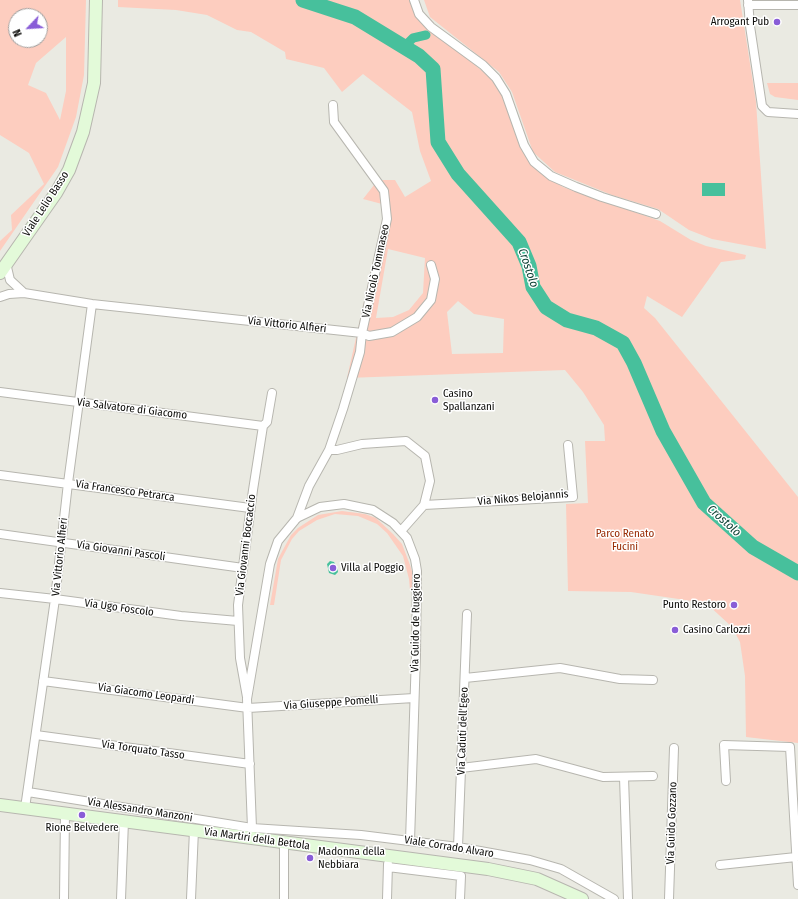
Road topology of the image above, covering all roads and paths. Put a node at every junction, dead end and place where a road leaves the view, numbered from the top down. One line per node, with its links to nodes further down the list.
1 (96, 0): 9 (main road, Viale Lelio Basso)
2 (414, 0): 7 (street)
3 (748, 2): 4 (street); 6 (street)
4 (798, 5)
5 (333, 105): 14 (street, Via Nicolò Tommaseo)
6 (798, 114)
7 (656, 214)
8 (431, 265): 14 (street, Via Nicolò Tommaseo)
9 (3, 268): 10 (street)
10 (22, 291): 11 (street, Via Vittorio Alfieri); 12 (street, Via Vittorio Alfieri); 13 (street, Via Vittorio Alfieri)
11 (0, 292)
12 (0, 297)
13 (92, 304): 14 (street, Via Vittorio Alfieri); 17 (street, Via Vittorio Alfieri)
14 (362, 333): 20 (street, Via Nicolò Tommaseo)
15 (0, 392): 17 (street, Via Salvatore di Giacomo)
16 (272, 393): 18 (street, Via Giovanni Boccaccio)
17 (80, 402): 18 (street, Via Salvatore di Giacomo); 22 (street, Via Vittorio Alfieri)
18 (263, 426): 24 (street, Via Giovanni Boccaccio)
19 (568, 445): 23 (street, Via Nikos Belojannis)
20 (329, 450): 23 (street); 25 (street, Via Nicolò Tommaseo)
21 (0, 475): 22 (street, Via Francesco Petrarca)
22 (68, 484): 24 (street, Via Francesco Petrarca); 28 (street, Via Vittorio Alfieri)
23 (424, 505): 26 (street)
24 (250, 508): 29 (street, Via Giovanni Boccaccio)
25 (297, 518): 26 (street, Via Guido de Ruggiero); 38 (street, Via Guido de Ruggiero)
26 (401, 531): 37 (street, Via Guido de Ruggiero)
27 (0, 534): 28 (street, Via Giovanni Pascoli)
28 (61, 542): 29 (street, Via Giovanni Pascoli); 31 (street, Via Vittorio Alfieri)
29 (243, 568): 33 (street, Via Giovanni Boccaccio)
30 (0, 593): 31 (street, Via Ugo Foscolo)
31 (55, 599): 33 (street, Via Ugo Foscolo); 36 (street, Via Vittorio Alfieri)
32 (467, 614): 34 (street, Via Caduti dell'Egeo)
33 (238, 621): 38 (street, Via Giovanni Boccaccio)
34 (465, 678): 35 (street); 43 (street, Via Caduti dell'Egeo)
35 (652, 680)
36 (44, 681): 39 (street, Via Giacomo Leopardi); 40 (street, Via Vittorio Alfieri)
37 (414, 698): 39 (street, Via Giuseppe Pomelli); 54 (street, Via Guido de Ruggiero)
38 (247, 700): 39 (street, Via Guido de Ruggiero)
39 (248, 708): 42 (street)
40 (36, 735): 42 (street, Via Torquato Tasso); 47 (street, Via Vittorio Alfieri)
41 (674, 748): 70 (street, Via Guido Gozzano)
42 (250, 764): 52 (street)
43 (461, 768): 45 (street); 56 (street, Via Caduti dell'Egeo)
44 (653, 776): 45 (street)
45 (624, 777): 69 (street)
46 (726, 781): 57 (street)
47 (28, 792): 49 (street, Via Vittorio Alfieri); 52 (street, Via Alessandro Manzoni)
48 (0, 805): 49 (main road, Via Martiri della Bettola)
49 (25, 808): 50 (main road, Via Martiri della Bettola)
50 (65, 813): 51 (main road, Via Martiri della Bettola); 61 (street)
51 (124, 821): 53 (main road, Via Martiri della Bettola); 62 (street)
52 (252, 828): 54 (street, Viale Corrado Alvaro)
53 (194, 830): 55 (main road, Via Martiri della Bettola); 63 (street)
54 (410, 841): 56 (street, Viale Corrado Alvaro)
55 (284, 842): 58 (main road, Via Martiri della Bettola); 64 (street)
56 (458, 847): 68 (street, Viale Corrado Alvaro)
57 (796, 857): 59 (street); 60 (street)
58 (388, 862): 65 (street); 66 (street); 67 (main road, Via Martiri della Bettola)
59 (720, 865)
60 (798, 885)
61 (64, 899)
62 (121, 899)
63 (191, 899)
64 (284, 899)
65 (387, 899)
66 (460, 899)
67 (582, 899)
68 (614, 899)
69 (628, 899)
70 (669, 899)

